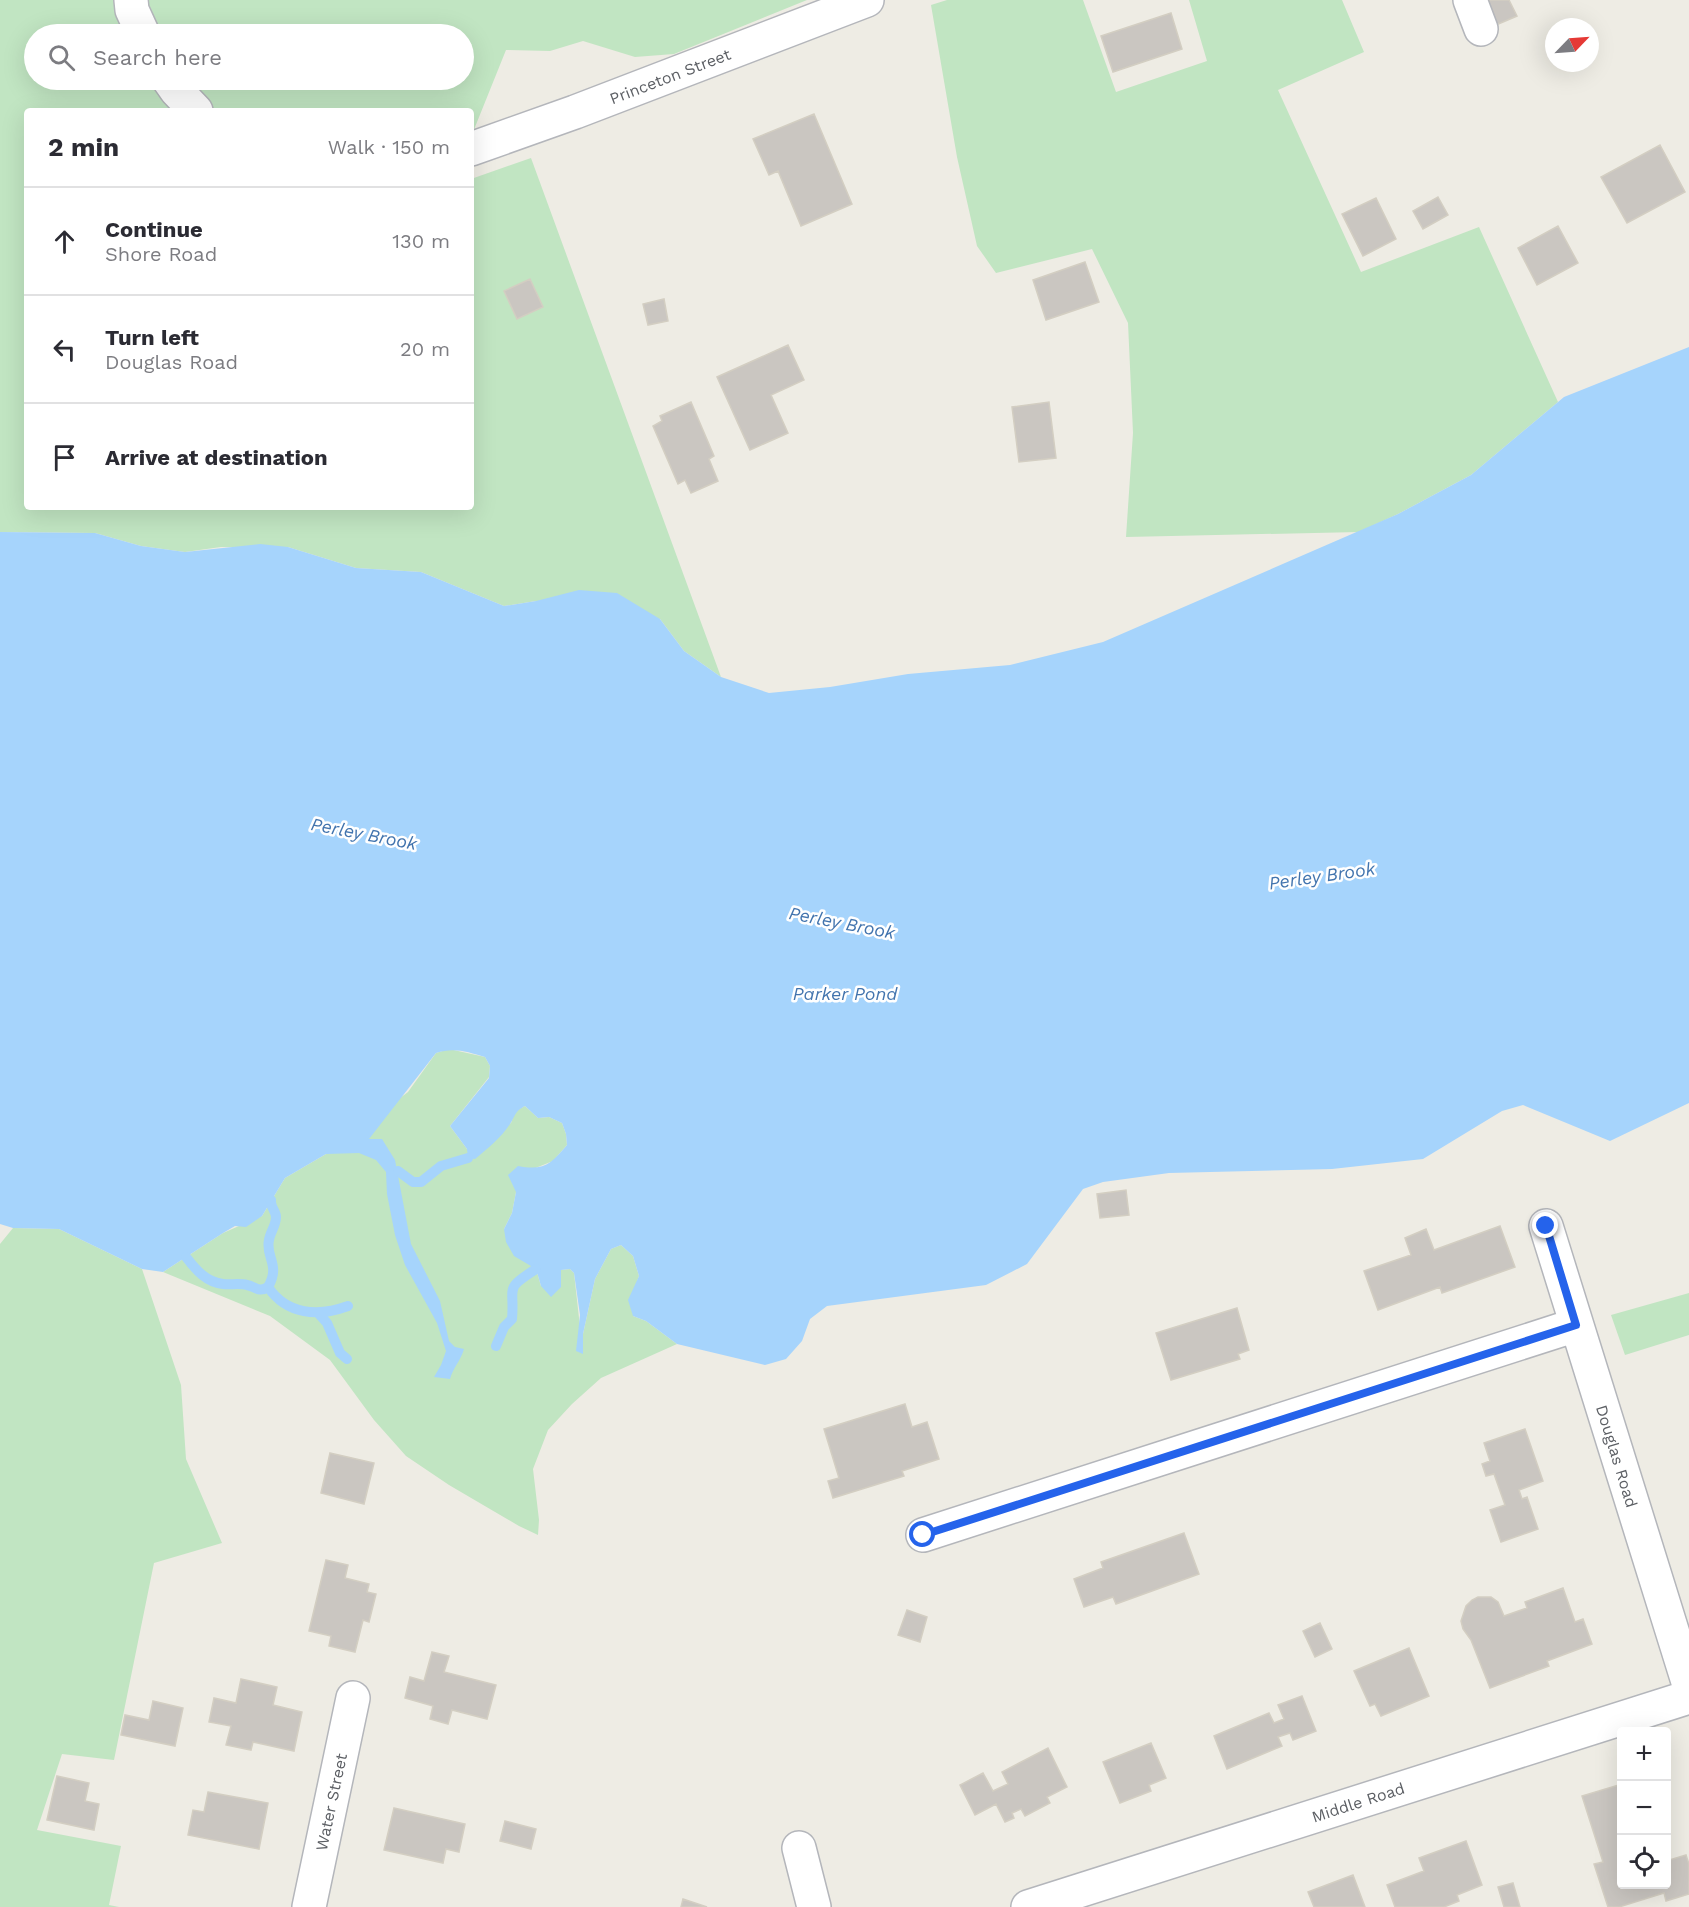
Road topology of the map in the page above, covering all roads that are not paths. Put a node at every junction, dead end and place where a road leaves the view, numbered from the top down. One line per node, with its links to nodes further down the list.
1 (131, 0): 3 (street)
2 (867, 0): 6 (street, Princeton Street)
3 (138, 24)
4 (176, 90): 5 (street)
5 (193, 108)
6 (474, 148)
7 (1546, 1226): 8 (street, Douglas Road)
8 (1576, 1325): 9 (street); 10 (street, Douglas Road)
9 (923, 1535)
10 (1689, 1685)
11 (1689, 1697): 16 (street, Middle Road)
12 (353, 1698): 14 (street, Water Street)
13 (799, 1848): 15 (street)
14 (309, 1907)
15 (814, 1907)
16 (1028, 1907)

